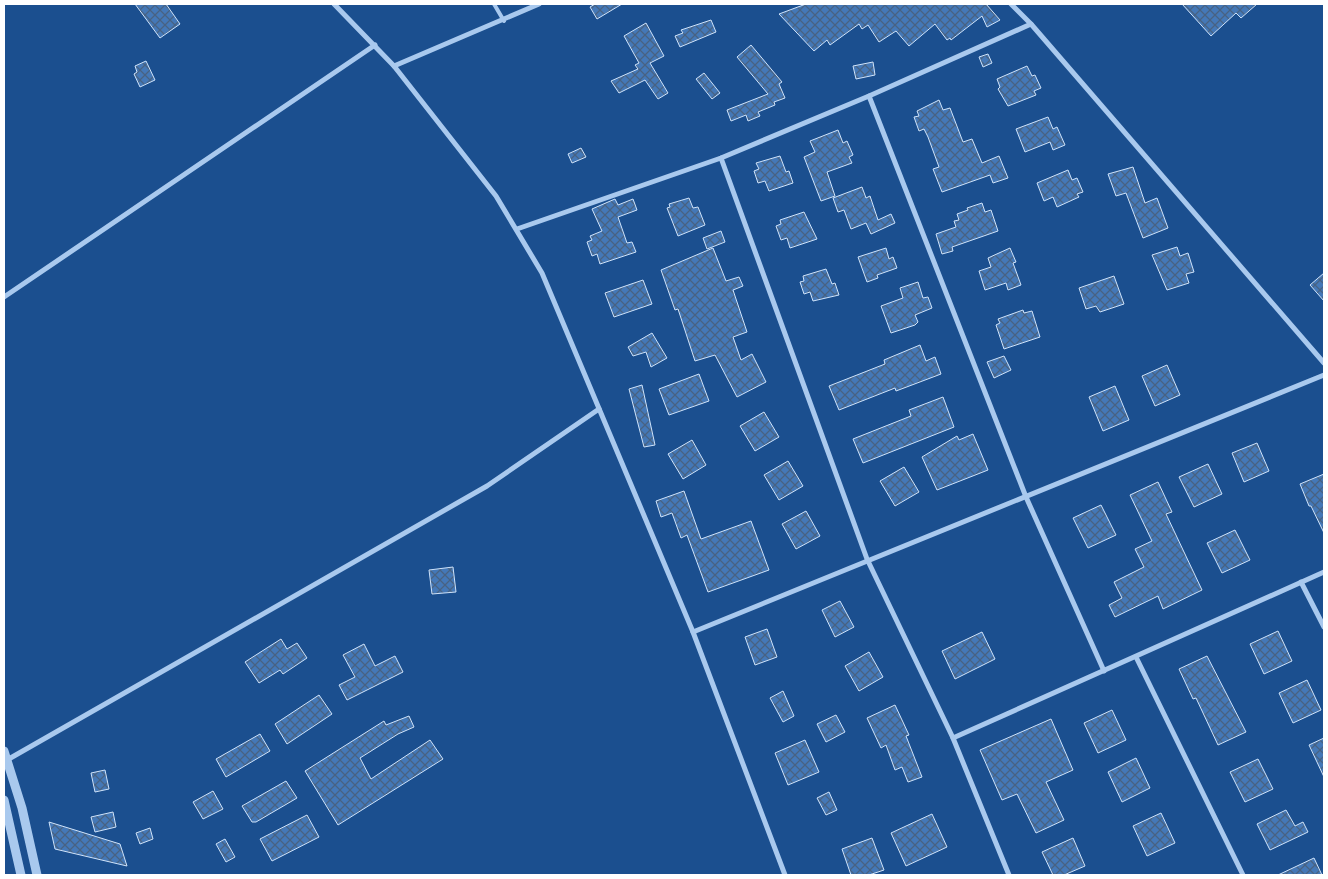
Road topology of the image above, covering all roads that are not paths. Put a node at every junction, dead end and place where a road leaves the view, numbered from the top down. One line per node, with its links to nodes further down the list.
1 (334, 4): 7 (street)
2 (494, 4): 5 (lane)
3 (539, 4): 5 (street)
4 (1011, 4): 6 (street)
5 (504, 20): 8 (street)
6 (1031, 24): 9 (street); 13 (street)
7 (375, 45): 8 (street); 12 (street)
8 (394, 66): 11 (street)
9 (869, 96): 10 (street); 16 (street)
10 (721, 158): 11 (street); 17 (street)
11 (517, 229): 15 (street)
12 (4, 296)
13 (1324, 363)
14 (1324, 375): 16 (street)
15 (599, 408): 21 (street); 25 (street)
16 (1026, 497): 17 (street); 23 (street)
17 (867, 559): 21 (street); 24 (street)
18 (1324, 572): 19 (street)
19 (1301, 582): 20 (street); 22 (street)
20 (1324, 627)
21 (693, 632): 29 (street)
22 (1136, 657): 23 (street); 31 (street)
23 (1104, 671): 24 (street)
24 (953, 738): 30 (street)
25 (5, 756): 28 (street)
26 (5, 806): 27 (street)
27 (21, 875)
28 (37, 875)
29 (785, 875)
30 (1009, 875)
31 (1242, 875)

